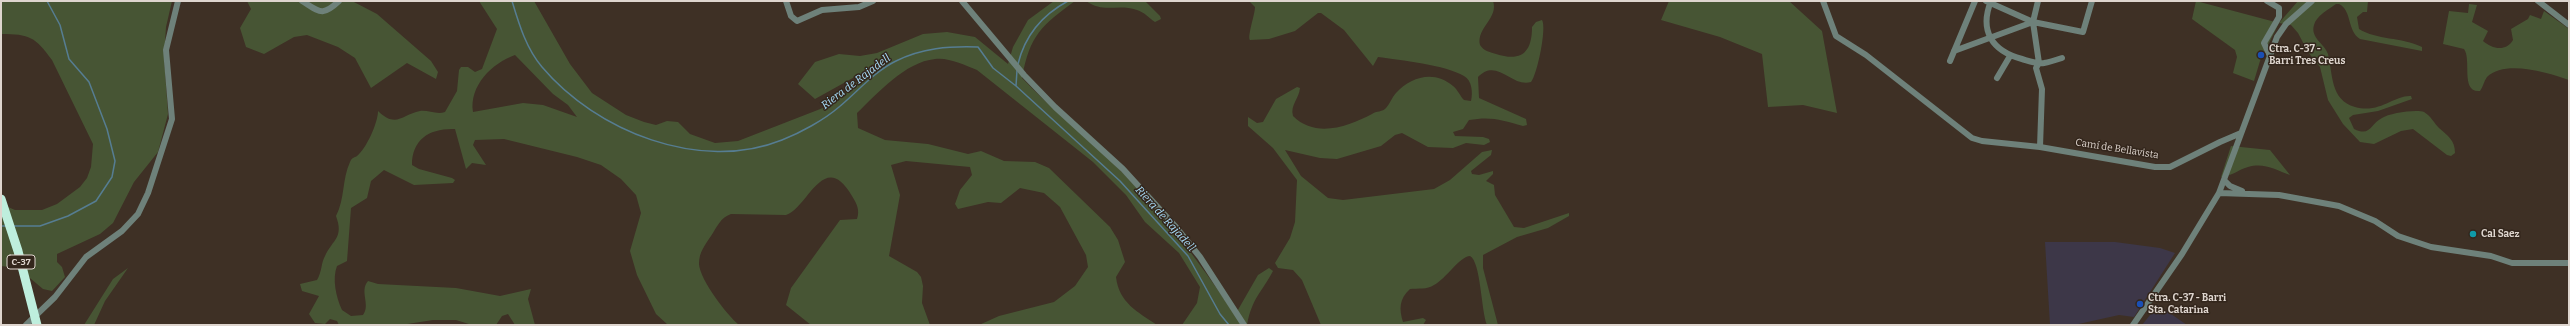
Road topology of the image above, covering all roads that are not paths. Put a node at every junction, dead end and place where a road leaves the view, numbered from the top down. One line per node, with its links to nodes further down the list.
1 (178, 1): 32 (street)
2 (302, 1): 3 (street)
3 (339, 1)
4 (786, 1): 5 (street)
5 (873, 1)
6 (962, 1): 34 (street)
7 (1823, 1): 26 (street, Camí de Bellavista)
8 (1975, 1): 18 (street)
9 (1989, 1): 15 (street); 17 (street)
10 (2038, 1): 15 (street)
11 (2092, 1): 15 (street)
12 (2267, 1): 20 (street)
13 (2312, 1): 20 (street)
14 (2538, 1): 16 (street)
15 (2033, 22): 17 (street); 23 (street)
16 (2568, 22)
17 (1991, 38): 18 (street); 19 (street)
18 (1954, 51): 22 (street)
19 (2010, 56): 23 (street); 24 (street)
20 (2270, 56): 25 (street)
21 (2062, 58): 23 (street)
22 (1950, 61)
23 (2039, 63): 26 (street)
24 (1997, 78)
25 (2242, 134): 26 (street, Camí de Bellavista); 27 (street)
26 (2040, 147)
27 (2225, 181): 28 (street); 29 (street)
28 (2247, 192): 29 (street); 31 (street)
29 (2219, 193): 35 (street)
30 (1, 200): 33 (highway, C-37, bridge)
31 (2569, 263)
32 (26, 325)
33 (36, 325)
34 (1244, 325)
35 (2133, 325)

